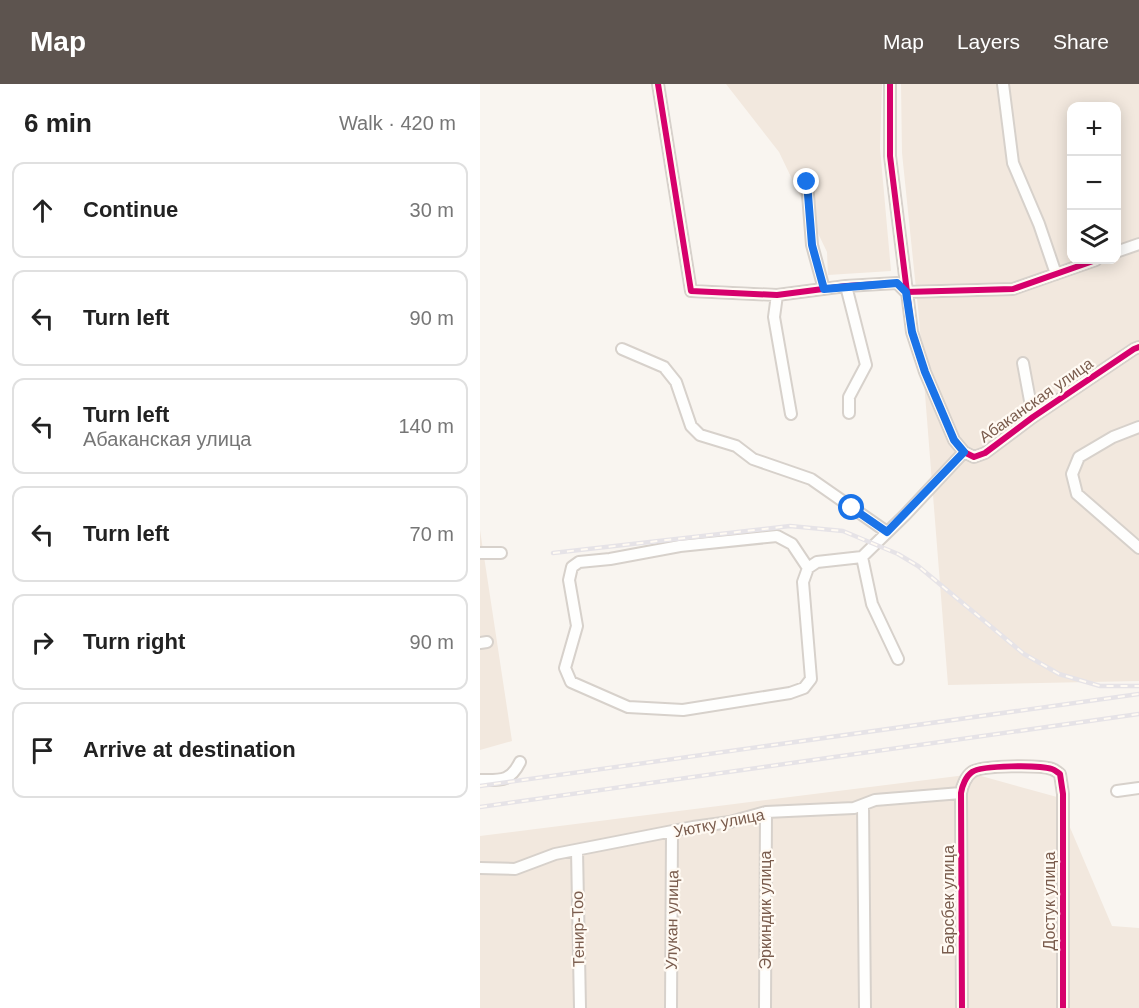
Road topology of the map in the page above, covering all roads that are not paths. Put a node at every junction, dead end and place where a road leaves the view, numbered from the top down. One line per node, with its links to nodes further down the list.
1 (658, 84): 12 (street)
2 (890, 84): 11 (street, Абаканская улица)
3 (1003, 84): 8 (street)
4 (807, 182): 10 (street)
5 (1139, 244): 6 (street)
6 (1121, 250)
7 (1085, 264): 8 (street)
8 (1056, 274): 11 (street)
9 (846, 286): 10 (street); 11 (street); 16 (street)
10 (824, 289): 12 (street)
11 (906, 292): 20 (street, Абаканская улица)
12 (777, 295): 17 (street)
13 (1139, 348): 18 (street, Абаканская улица)
14 (622, 349): 21 (street)
15 (1023, 363): 18 (street)
16 (849, 413)
17 (791, 414)
18 (1033, 417): 20 (street, Абаканская улица)
19 (1139, 427): 22 (street)
20 (964, 452): 21 (street)
21 (887, 532): 25 (street)
22 (1139, 548)
23 (480, 553): 24 (street)
24 (501, 553)
25 (862, 557): 26 (street); 27 (street)
26 (808, 568): 26 (street)
27 (898, 658)
28 (520, 762): 29 (street)
29 (480, 780)
30 (1139, 788): 31 (street)
31 (1117, 791)
32 (961, 792): 33 (street, Уютку улица); 42 (street, Барсбек улица); 43 (street, Достук улица)
33 (863, 805): 34 (street, Уютку улица); 41 (street)
34 (766, 813): 35 (street, Уютку улица); 40 (street, Эркиндик улица)
35 (672, 832): 36 (street, Уютку улица); 39 (street, Улукан улица)
36 (577, 850): 37 (street, Уютку улица); 38 (street, Тенир-Тоо)
37 (480, 868)
38 (580, 1008)
39 (671, 1008)
40 (765, 1008)
41 (865, 1008)
42 (962, 1008)
43 (1063, 1008)

